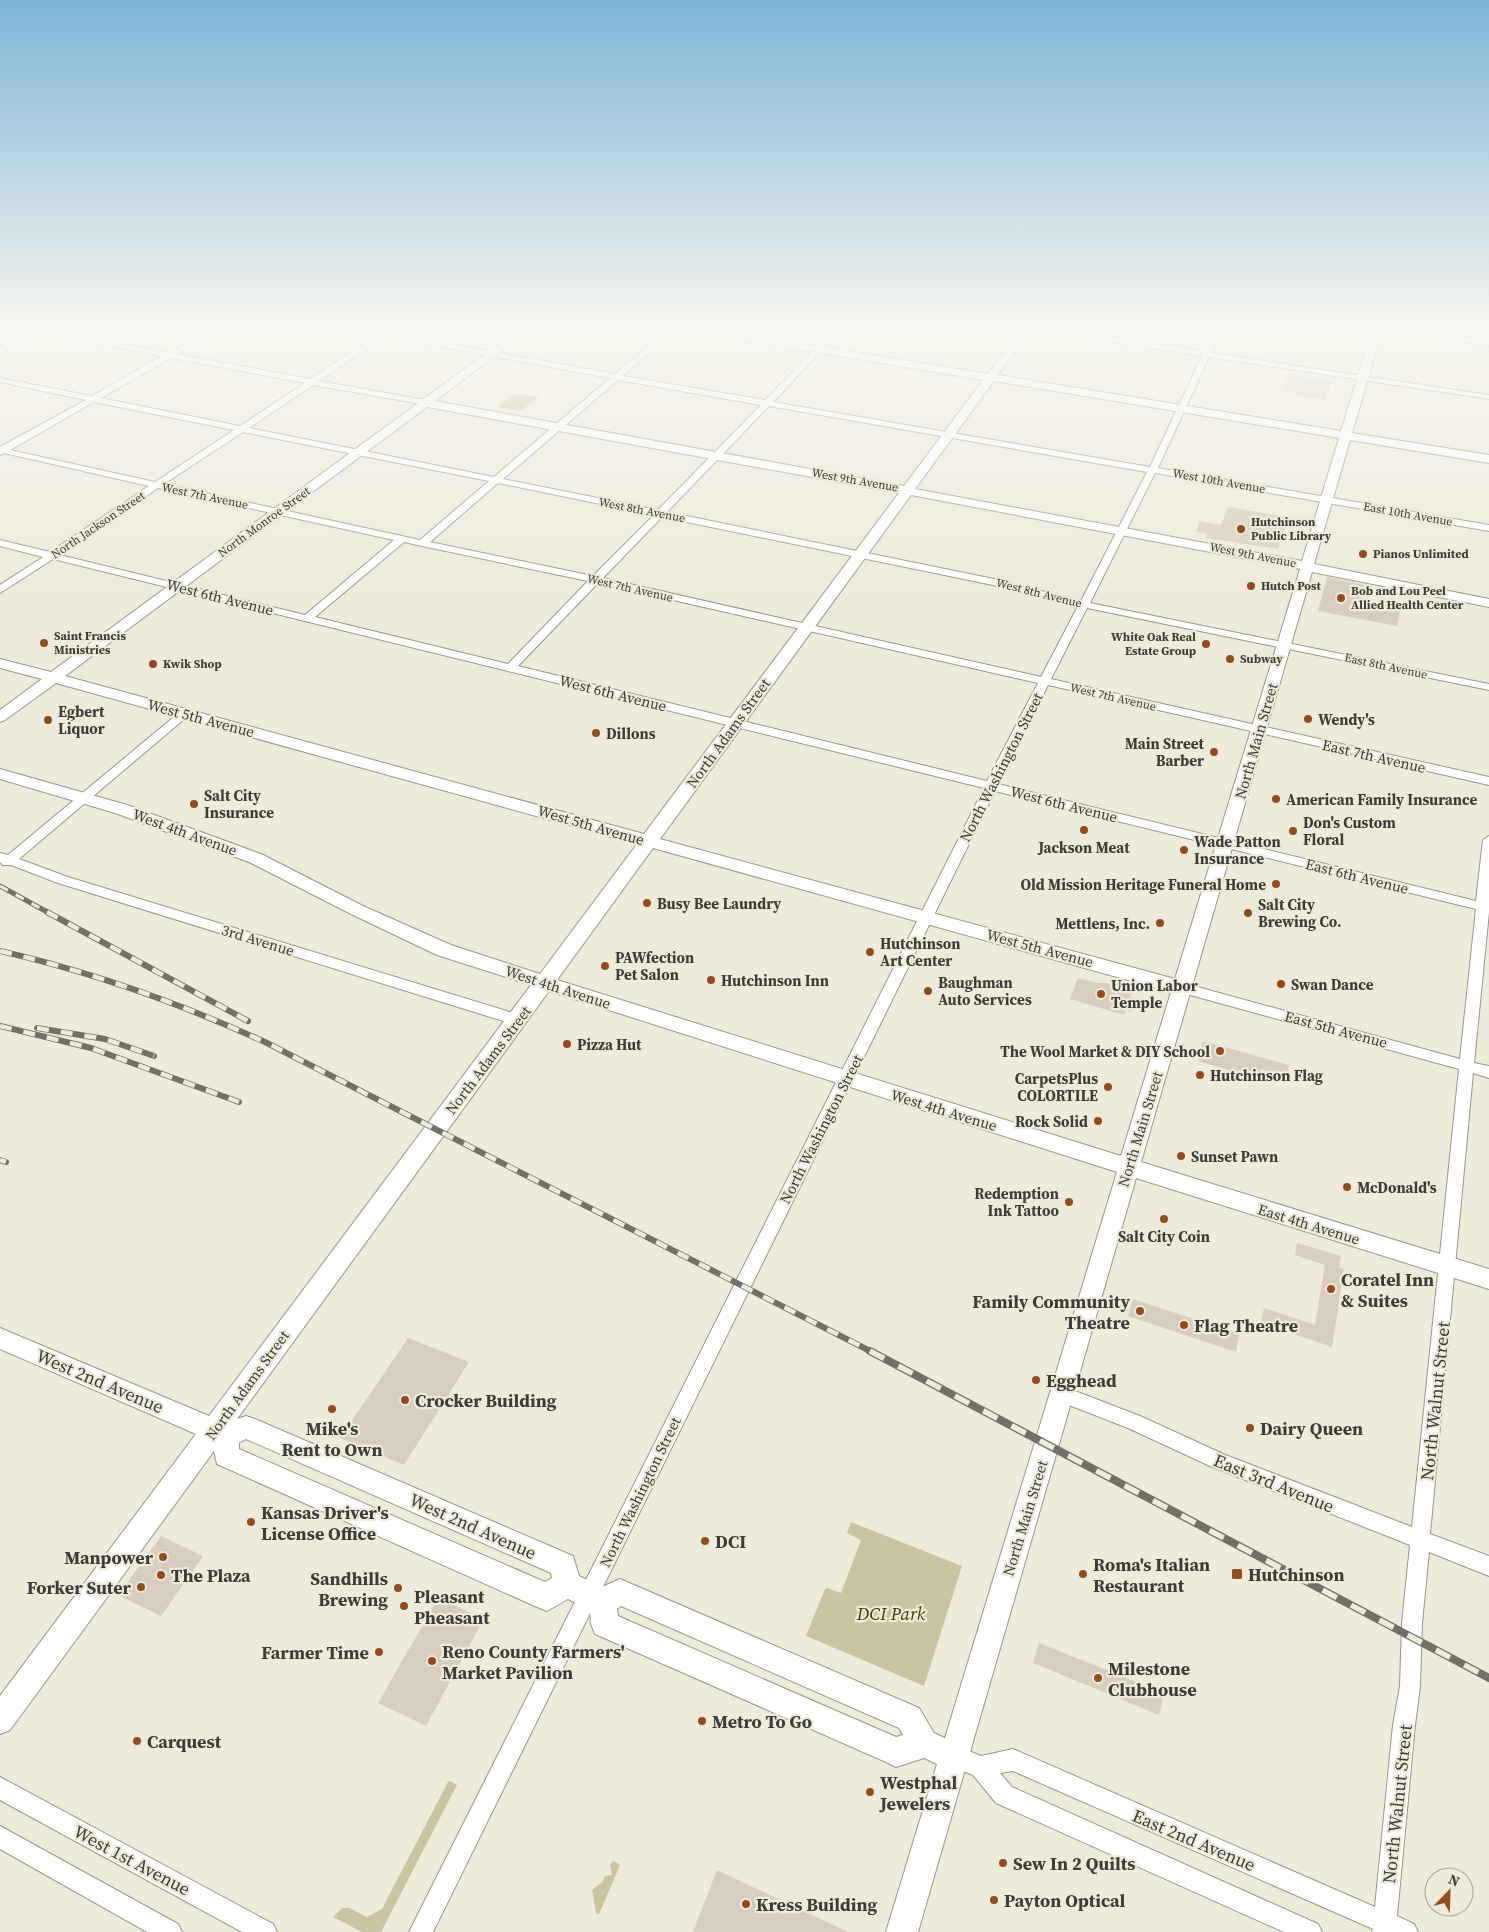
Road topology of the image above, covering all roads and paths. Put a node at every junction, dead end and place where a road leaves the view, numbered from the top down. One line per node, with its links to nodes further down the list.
1 (61, 417): 17 (street)
2 (179, 417): 14 (street, West 8th Avenue)
3 (258, 417): 14 (street, North Jackson Street)
4 (406, 417): 18 (street, North Monroe Street)
5 (511, 417): 13 (street, West 9th Avenue)
6 (567, 417): 13 (street)
7 (752, 417): 19 (street)
8 (856, 417): 15 (street, West 10th Avenue)
9 (961, 417): 15 (street, North Adams Street)
10 (1177, 417): 21 (street, North Washington Street)
11 (1237, 417): 16 (street)
12 (1351, 417): 16 (main road, North Main Street)
13 (558, 425): 19 (street, West 9th Avenue); 22 (street)
14 (239, 430): 18 (street, West 8th Avenue); 23 (street, North Jackson Street)
15 (949, 433): 21 (street, West 10th Avenue); 24 (street, North Adams Street)
16 (1346, 435): 20 (main road); 25 (main road, North Main Street)
17 (1, 451): 23 (street, West 7th Avenue)
18 (356, 454): 22 (street, West 8th Avenue); 26 (street, North Monroe Street)
19 (716, 454): 24 (street, West 9th Avenue); 27 (street)
20 (1489, 459)
21 (1153, 469): 25 (street, West 10th Avenue); 29 (street, North Washington Street)
22 (492, 480): 27 (street, West 8th Avenue); 32 (street)
23 (157, 486): 26 (street, West 7th Avenue); 34 (street, North Jackson Street)
24 (908, 490): 29 (street, West 9th Avenue); 33 (street, North Adams Street)
25 (1327, 500): 28 (street, East 10th Avenue); 35 (main road, North Main Street)
26 (277, 512): 30 (street, West 7th Avenue); 37 (street, North Monroe Street)
27 (660, 513): 33 (street, West 8th Avenue); 36 (street)
28 (1489, 528)
29 (1122, 530): 35 (street, West 9th Avenue); 40 (street, North Washington Street)
30 (401, 538): 32 (street, West 7th Avenue); 41 (street)
31 (0, 543): 34 (street, West 6th Avenue)
32 (422, 543): 36 (street, West 7th Avenue)
33 (862, 554): 40 (street, West 8th Avenue); 42 (street, North Adams Street)
34 (52, 556): 37 (street, West 6th Avenue); 38 (street, North Jackson Street)
35 (1307, 566): 39 (street, West 9th Avenue); 43 (main road, North Main Street)
36 (596, 580): 42 (street, West 7th Avenue); 45 (street)
37 (177, 586): 41 (street, West 6th Avenue); 46 (street, North Monroe Street)
38 (0, 590)
39 (1489, 603)
40 (1084, 604): 43 (street, West 8th Avenue); 47 (street, North Washington Street)
41 (307, 618): 45 (street, West 6th Avenue)
42 (807, 627): 47 (street, West 7th Avenue); 51 (street, North Adams Street)
43 (1284, 645): 48 (street, East 8th Avenue); 52 (main road, North Main Street)
44 (0, 663): 46 (street, West 5th Avenue)
45 (510, 668): 51 (street, West 6th Avenue)
46 (54, 678): 49 (street, West 5th Avenue); 50 (street, North Monroe Street)
47 (1044, 681): 52 (street, West 7th Avenue); 55 (street, North Washington Street)
48 (1489, 687)
49 (185, 713): 56 (street); 58 (street, West 5th Avenue)
50 (0, 717)
51 (736, 723): 55 (street, West 6th Avenue); 58 (street, North Adams Street)
52 (1259, 730): 54 (street, East 7th Avenue); 59 (main road, North Main Street)
53 (0, 774): 56 (street, West 4th Avenue)
54 (1489, 781)
55 (991, 786): 59 (street, West 6th Avenue); 62 (street, North Washington Street)
56 (84, 797): 60 (street); 63 (street, West 4th Avenue)
57 (1489, 840): 61 (street, North Walnut Street)
58 (648, 841): 62 (street, West 5th Avenue); 63 (street, North Adams Street)
59 (1226, 844): 61 (street, East 6th Avenue); 64 (main road, North Main Street)
60 (4, 860): 65 (street, 3rd Avenue)
61 (1486, 908): 66 (street, North Walnut Street)
62 (926, 917): 64 (street, West 5th Avenue); 68 (street, North Washington Street)
63 (544, 983): 65 (street, North Adams Street); 68 (street, West 4th Avenue)
64 (1183, 988): 66 (street, East 5th Avenue); 69 (main road, North Main Street)
65 (518, 1020): 74 (street, North Adams Street)
66 (1467, 1066): 67 (street, East 5th Avenue); 70 (street, North Walnut Street)
67 (1489, 1072)
68 (846, 1079): 69 (street, West 4th Avenue); 78 (street, North Washington Street)
69 (1129, 1168): 70 (main road, East 4th Avenue); 73 (main road, North Main Street)
70 (1448, 1266): 71 (main road, East 4th Avenue); 75 (street, North Walnut Street)
71 (1489, 1279)
72 (0, 1338): 74 (street, West 2nd Avenue)
73 (1062, 1394): 75 (street, East 3rd Avenue); 81 (main road, North Main Street)
74 (220, 1433): 77 (street, West 2nd Avenue); 77 (street); 79 (street, North Adams Street)
75 (1421, 1541): 76 (street, East 3rd Avenue); 85 (street, North Walnut Street)
76 (1489, 1566)
77 (566, 1584): 78 (street)
78 (596, 1598): 80 (street); 80 (street); 88 (street, North Washington Street)
79 (0, 1720)
80 (924, 1743): 81 (street)
81 (954, 1756): 82 (street); 89 (main road, North Main Street)
82 (981, 1767): 85 (street, East 2nd Avenue); 90 (street)
83 (0, 1788): 87 (street, West 1st Avenue)
84 (0, 1837): 86 (street)
85 (1385, 1928): 91 (street, East 2nd Avenue)
86 (170, 1932)
87 (265, 1932)
88 (421, 1932)
89 (902, 1932)
90 (1310, 1932)
91 (1406, 1932)

